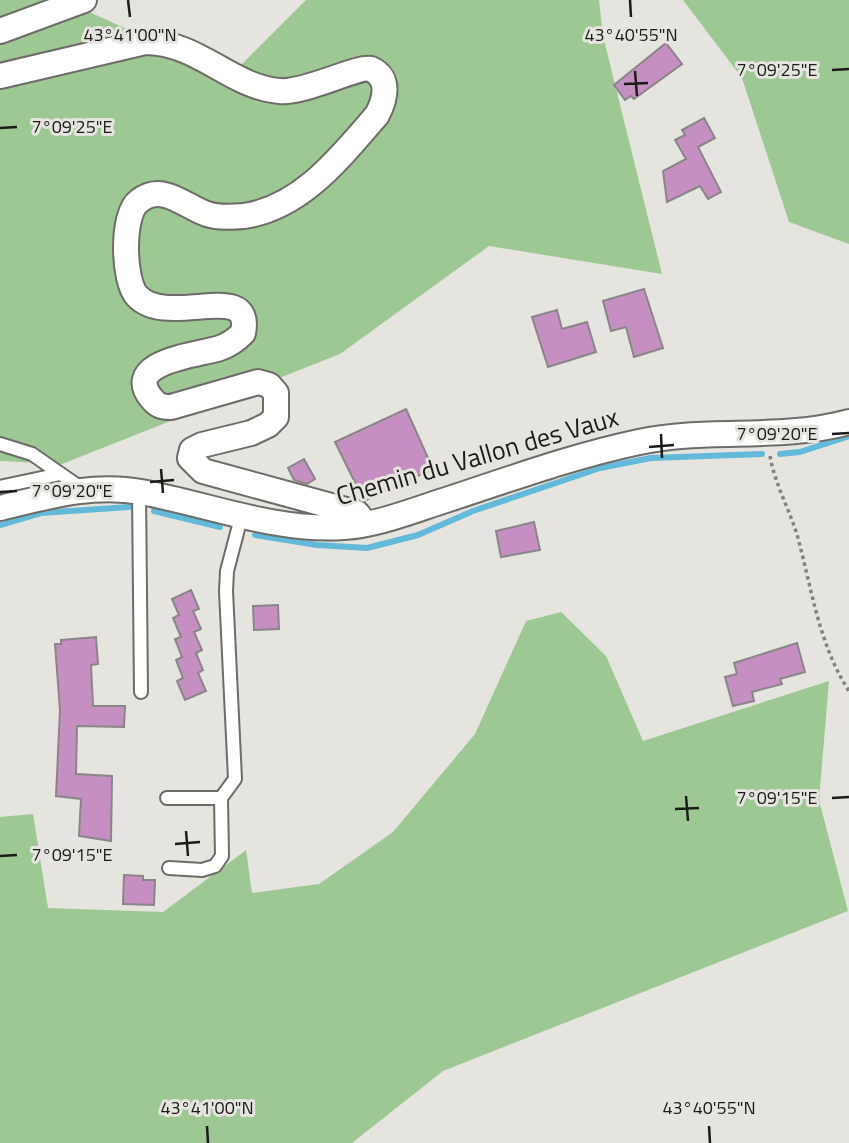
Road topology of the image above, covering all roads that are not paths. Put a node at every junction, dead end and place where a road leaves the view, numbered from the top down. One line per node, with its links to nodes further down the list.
1 (84, 0): 2 (street)
2 (0, 31)
3 (0, 76): 12 (street)
4 (849, 422): 12 (street, Chemin du Vallon des Vaux)
5 (0, 444): 6 (lane)
6 (60, 474): 7 (lane); 8 (lane)
7 (0, 487)
8 (84, 490): 9 (street, Chemin du Vallon des Vaux); 10 (street, Chemin du Vallon des Vaux)
9 (139, 492): 11 (street, Chemin du Vallon des Vaux); 13 (lane)
10 (0, 508)
11 (242, 514): 12 (street, Chemin du Vallon des Vaux); 14 (lane)
12 (365, 524)
13 (141, 692)
14 (222, 798): 15 (lane); 16 (lane)
15 (167, 799)
16 (169, 868)

